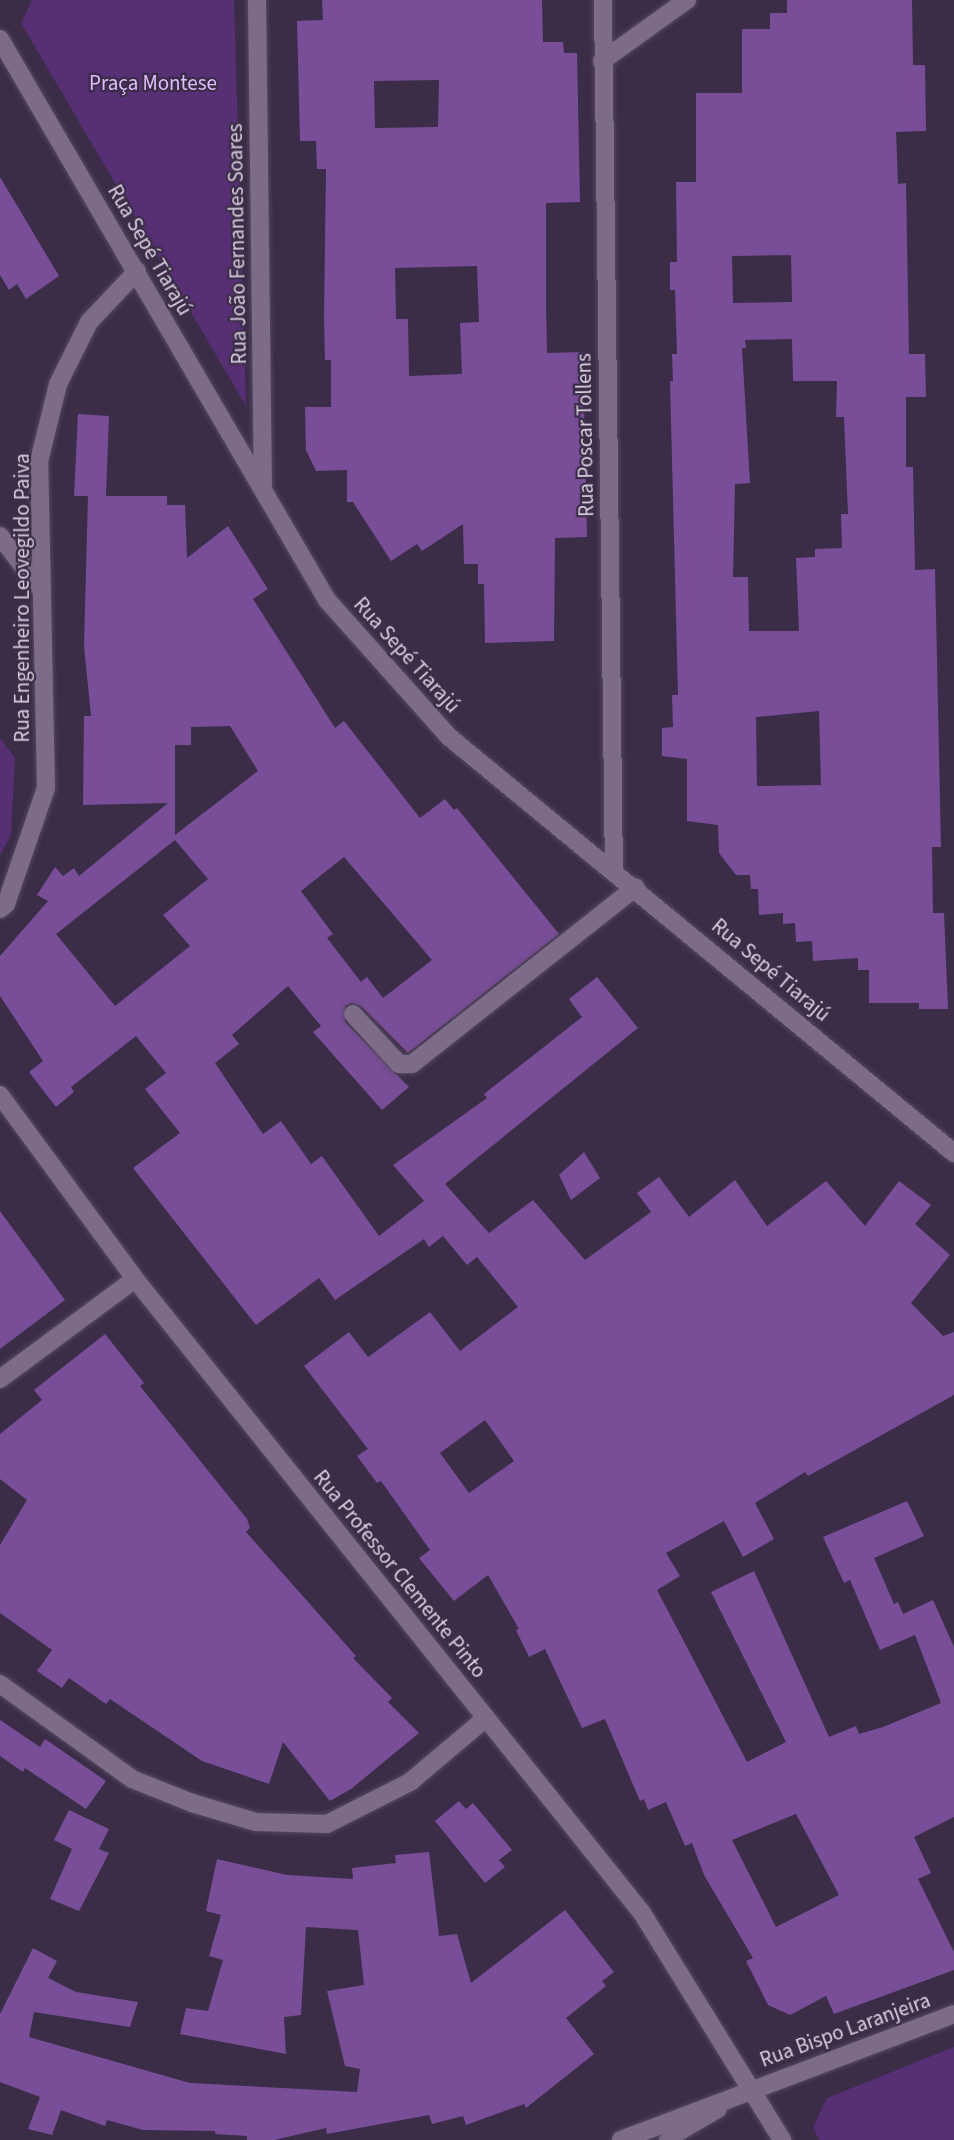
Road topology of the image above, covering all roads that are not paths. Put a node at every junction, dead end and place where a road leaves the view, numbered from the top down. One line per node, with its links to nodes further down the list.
1 (257, 0): 7 (street, Rua João Fernandes Soares)
2 (603, 0): 5 (street, Rua Poscar Tollens)
3 (687, 0): 5 (street)
4 (0, 39): 6 (street, Rua Sepé Tiarajú)
5 (602, 61): 10 (street, Rua Poscar Tollens)
6 (137, 271): 7 (street, Rua Sepé Tiarajú); 9 (street, Rua Engenheiro Leovegildo Paiva)
7 (263, 488): 10 (street, Rua Sepé Tiarajú)
8 (0, 536): 9 (street)
9 (40, 588): 12 (street, Rua Engenheiro Leovegildo Paiva)
10 (614, 870): 11 (street, Rua Sepé Tiarajú)
11 (636, 887): 13 (street); 15 (street, Rua Sepé Tiarajú)
12 (0, 909)
13 (352, 1014)
14 (0, 1095): 16 (street, Rua Professor Clemente Pinto)
15 (954, 1153)
16 (135, 1280): 17 (street); 19 (street, Rua Professor Clemente Pinto)
17 (0, 1379)
18 (0, 1684): 19 (street)
19 (486, 1718): 21 (street, Rua Professor Clemente Pinto)
20 (954, 2014): 21 (street, Rua Bispo Laranjeira)
21 (752, 2089): 22 (street, Rua Bispo Laranjeira); 23 (lane); 24 (street, Rua Professor Clemente Pinto)
22 (621, 2140)
23 (666, 2140)
24 (782, 2140)

